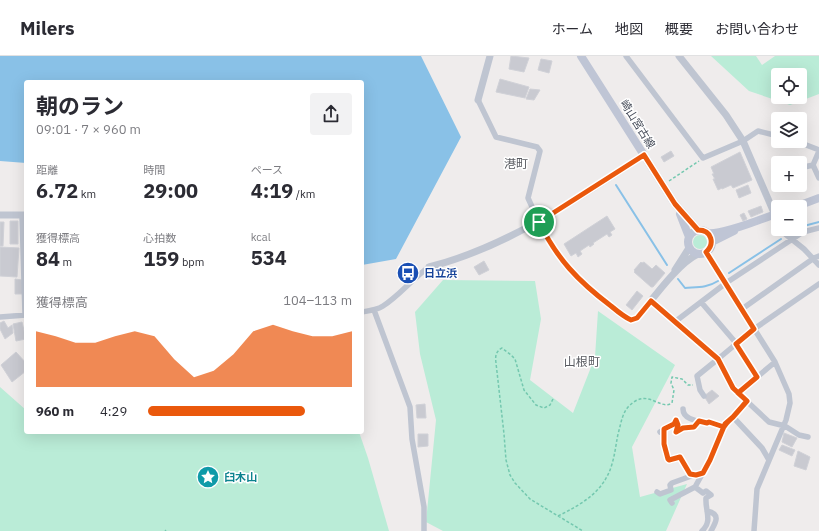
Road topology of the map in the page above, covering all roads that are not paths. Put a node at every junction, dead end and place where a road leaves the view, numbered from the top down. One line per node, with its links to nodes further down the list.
1 (490, 56): 5 (street)
2 (581, 56): 10 (main road, 崎山宮古線)
3 (626, 56): 7 (street)
4 (679, 56): 7 (street)
5 (478, 100): 21 (street)
6 (771, 134): 7 (street)
7 (743, 141): 16 (street)
8 (807, 146): 9 (street)
9 (819, 151): 11 (street)
10 (644, 155): 17 (main road, 崎山宮古線); 21 (street)
11 (813, 165): 12 (street); 13 (street)
12 (807, 166)
13 (819, 178)
14 (819, 198): 15 (main road)
15 (807, 202)
16 (771, 203)
17 (675, 204): 24 (main road, 崎山宮古線); 27 (main road, 崎山宮古線)
18 (0, 215): 19 (street)
19 (24, 215)
20 (771, 216): 22 (main road)
21 (539, 222): 34 (street); 38 (street)
22 (748, 224): 25 (main road); 29 (main road)
23 (819, 228): 28 (street)
24 (698, 230): 25 (main road); 27 (main road)
25 (707, 233): 29 (main road)
26 (788, 236): 28 (street)
27 (689, 237): 30 (main road, 崎山宮古線)
28 (792, 239): 32 (street); 36 (street)
29 (712, 242): 31 (main road)
30 (689, 248): 31 (main road); 35 (street)
31 (702, 253): 35 (street); 36 (street)
32 (816, 257): 33 (street); 40 (street)
33 (819, 265)
34 (429, 267): 41 (street)
35 (670, 278): 38 (street)
36 (726, 284): 39 (street); 40 (street)
37 (819, 284): 46 (street)
38 (651, 301): 45 (street)
39 (701, 302): 45 (street); 47 (street)
40 (742, 309): 46 (street)
41 (374, 310): 42 (street); 67 (street)
42 (364, 312)
43 (24, 315): 44 (street)
44 (0, 317)
45 (676, 321): 48 (street)
46 (754, 329): 47 (street); 49 (street)
47 (736, 344): 48 (street); 50 (street)
48 (718, 359): 51 (street); 52 (street)
49 (775, 362): 50 (street); 57 (street)
50 (757, 377): 51 (street)
51 (738, 393): 53 (street)
52 (704, 396)
53 (747, 401): 55 (street); 57 (street)
54 (683, 409): 56 (street)
55 (733, 417): 58 (street); 60 (street)
56 (699, 421): 58 (street); 62 (street)
57 (783, 426): 59 (street); 60 (street)
58 (724, 427): 61 (street)
59 (808, 437)
60 (769, 460): 70 (street)
61 (703, 473): 62 (street); 63 (street)
62 (694, 475): 64 (street)
63 (695, 487): 65 (street); 66 (street)
64 (657, 492)
65 (672, 503)
66 (707, 511): 68 (street); 69 (street)
67 (424, 531)
68 (702, 531)
69 (711, 531)
70 (754, 531)

